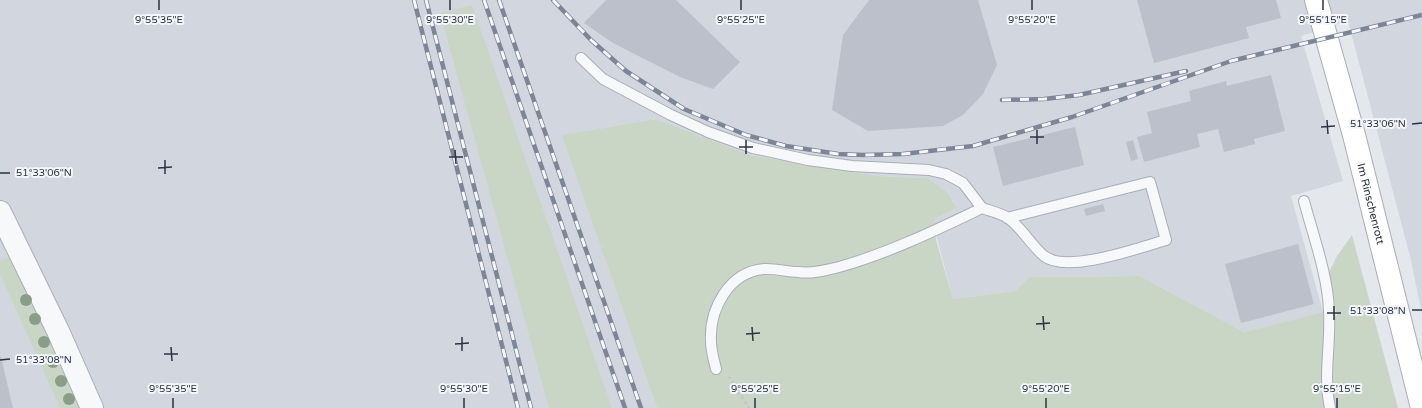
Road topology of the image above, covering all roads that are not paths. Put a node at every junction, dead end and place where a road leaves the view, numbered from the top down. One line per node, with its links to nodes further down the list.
1 (1316, 0): 10 (main road, Im Rinschenrott)
2 (580, 58): 4 (lane)
3 (1304, 201): 9 (lane)
4 (982, 208): 6 (lane); 7 (lane)
5 (0, 212): 8 (street)
6 (1008, 218): 6 (lane)
7 (716, 369)
8 (92, 408)
9 (1330, 408)
10 (1422, 408)

